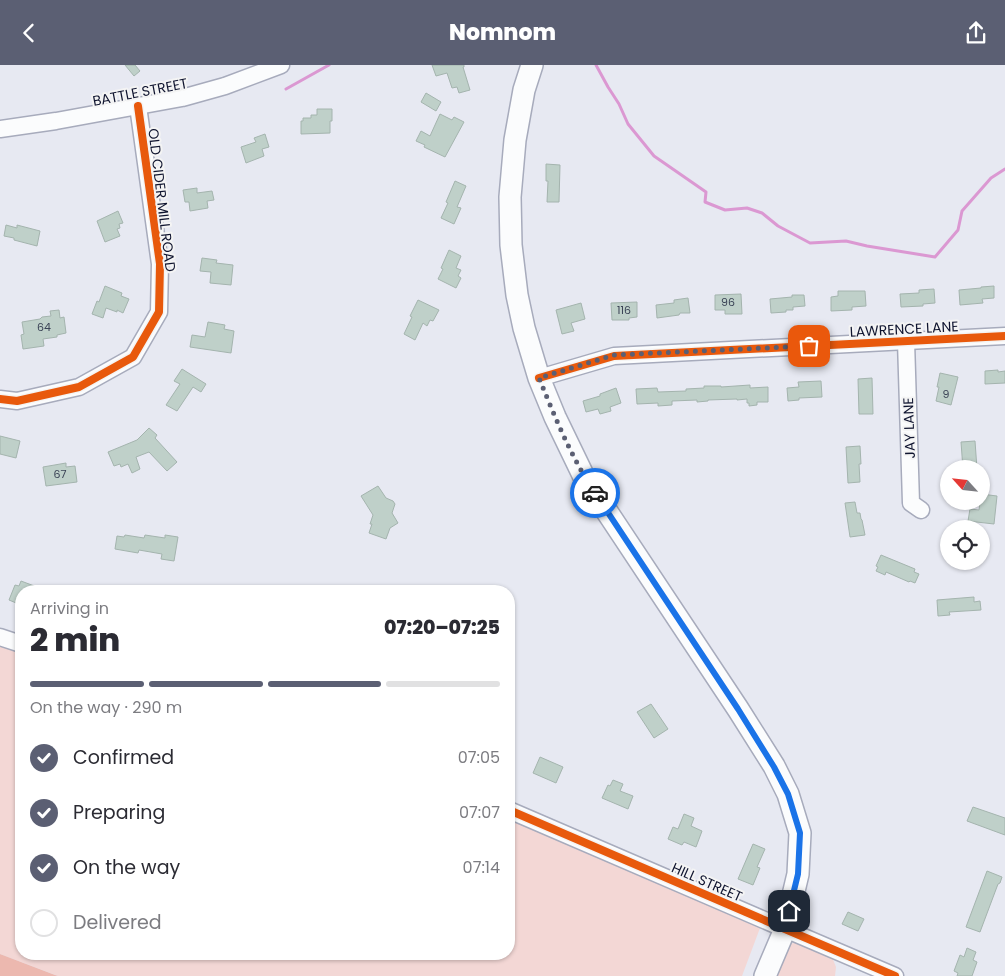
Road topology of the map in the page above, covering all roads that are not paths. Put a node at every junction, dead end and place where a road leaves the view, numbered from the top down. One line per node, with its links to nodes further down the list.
1 (281, 65): 3 (street, BATTLE STREET)
2 (532, 65): 7 (main road)
3 (138, 107): 4 (street, BATTLE STREET); 8 (street, OLD CIDER MILL ROAD)
4 (0, 129)
5 (1005, 336): 6 (street, LAWRENCE LANE)
6 (906, 341): 7 (street, LAWRENCE LANE); 9 (street, JAY LANE)
7 (539, 378): 13 (main road)
8 (0, 399)
9 (921, 510)
10 (0, 637): 11 (street)
11 (15, 642)
12 (515, 812): 13 (street, HILL STREET)
13 (785, 929): 14 (street, HILL STREET); 15 (main road)
14 (878, 973): 16 (street, HILL STREET)
15 (765, 976)
16 (895, 976)

